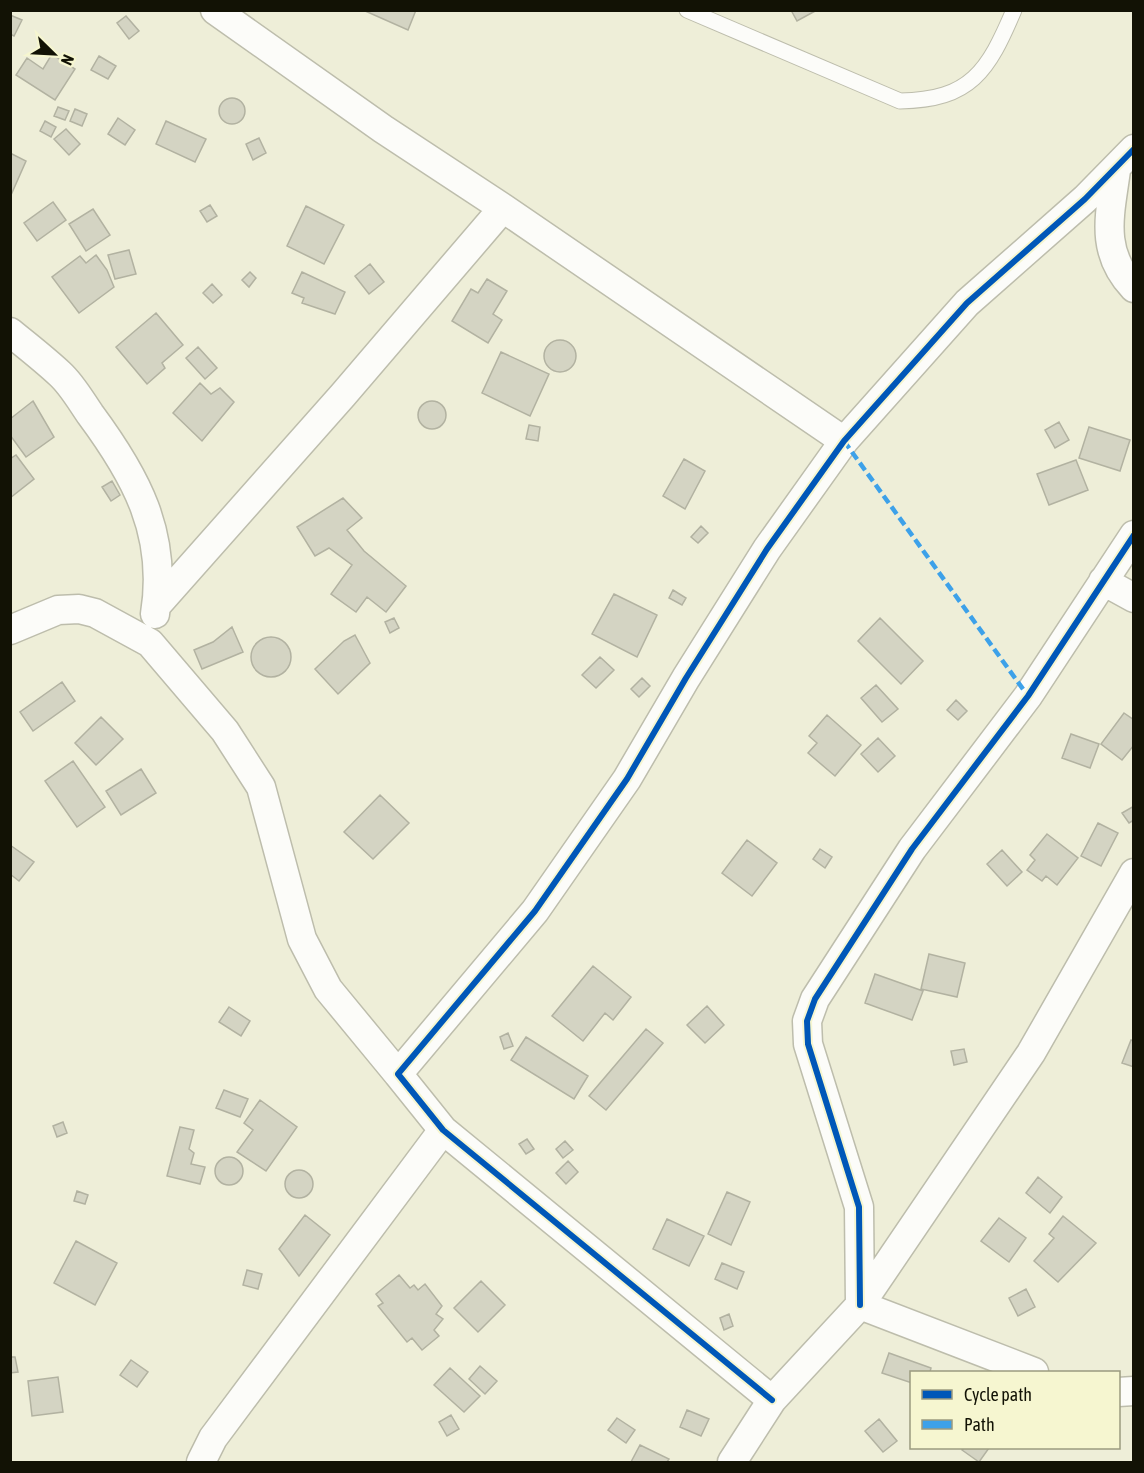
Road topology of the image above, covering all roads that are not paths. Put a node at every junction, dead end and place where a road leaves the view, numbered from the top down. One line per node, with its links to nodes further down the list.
1 (215, 10): 5 (street)
2 (687, 10): 3 (lane)
3 (1014, 10)
4 (1125, 160): 6 (street); 8 (street)
5 (503, 208): 8 (street); 12 (street)
6 (1134, 288)
7 (10, 332): 12 (street)
8 (844, 441): 17 (street)
9 (1134, 534): 10 (street)
10 (1103, 581): 11 (street); 19 (street)
11 (1134, 598)
12 (156, 606): 14 (street)
13 (10, 630): 14 (street)
14 (150, 643): 17 (street)
15 (1134, 873): 16 (street)
16 (1124, 915): 19 (street)
17 (398, 1074): 18 (street)
18 (443, 1130): 21 (street); 23 (street)
19 (860, 1305): 20 (street); 21 (street)
20 (1031, 1371)
21 (772, 1400): 22 (street)
22 (739, 1459)
23 (201, 1462)

